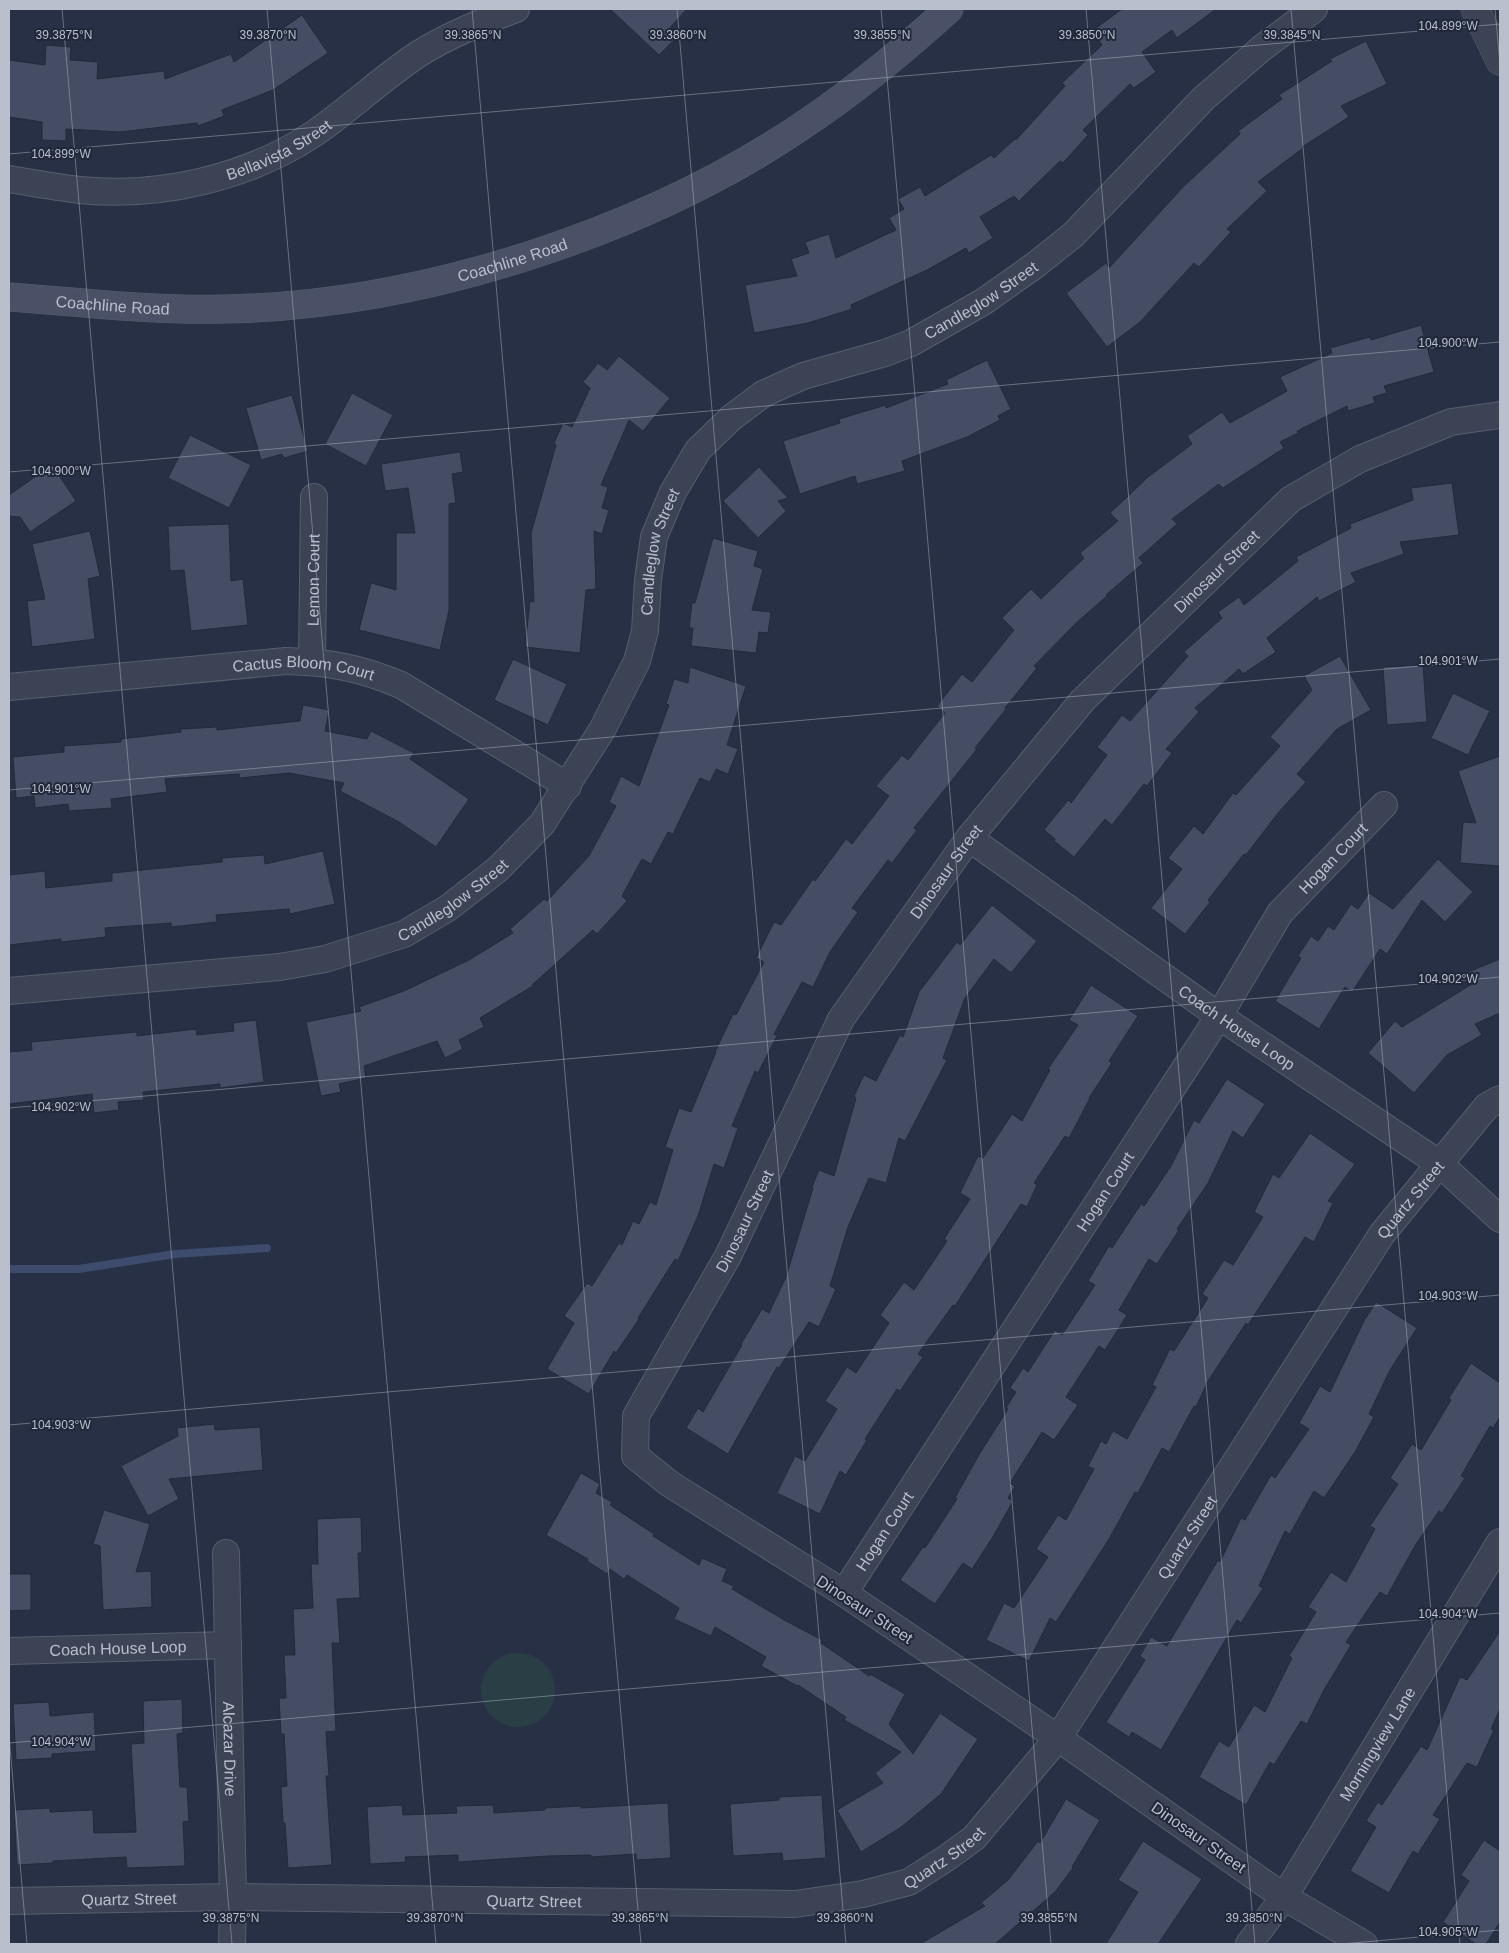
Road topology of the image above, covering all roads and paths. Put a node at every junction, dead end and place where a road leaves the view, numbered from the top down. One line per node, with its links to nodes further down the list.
1 (949, 9): 7 (main road, Coachline Road)
2 (1314, 9): 12 (street, Candleglow Street)
3 (1475, 9): 5 (street)
4 (507, 10): 6 (street, Bellavista Street)
5 (1500, 61)
6 (9, 179)
7 (9, 296)
8 (1500, 415): 14 (street, Dinosaur Street)
9 (314, 497): 10 (street, Lemon Court)
10 (312, 662): 11 (street, Cactus Bloom Court); 12 (street, Cactus Bloom Court)
11 (9, 687)
12 (568, 786): 15 (street, Candleglow Street)
13 (1384, 805): 16 (street, Hogan Court)
14 (969, 838): 16 (street, Coach House Loop); 22 (street, Dinosaur Street)
15 (9, 991)
16 (1219, 1016): 18 (street, Coach House Loop); 22 (street, Hogan Court)
17 (1500, 1099): 18 (street, Quartz Street)
18 (1440, 1164): 19 (street, Coach House Loop); 25 (street, Quartz Street)
19 (1500, 1219)
20 (1500, 1542): 27 (street, Morningview Lane)
21 (226, 1553): 23 (street, Alcazar Drive)
22 (844, 1594): 25 (street, Dinosaur Street)
23 (228, 1645): 24 (street, Coach House Loop); 26 (street, Alcazar Drive)
24 (9, 1651)
25 (1058, 1738): 26 (street, Quartz Street); 27 (street, Dinosaur Street)
26 (232, 1897): 28 (street, Quartz Street); 29 (street, Alcazar Drive)
27 (1284, 1897): 30 (street, Morningview Lane); 31 (street, Dinosaur Street)
28 (9, 1901)
29 (232, 1944)
30 (1249, 1944)
31 (1364, 1944)

